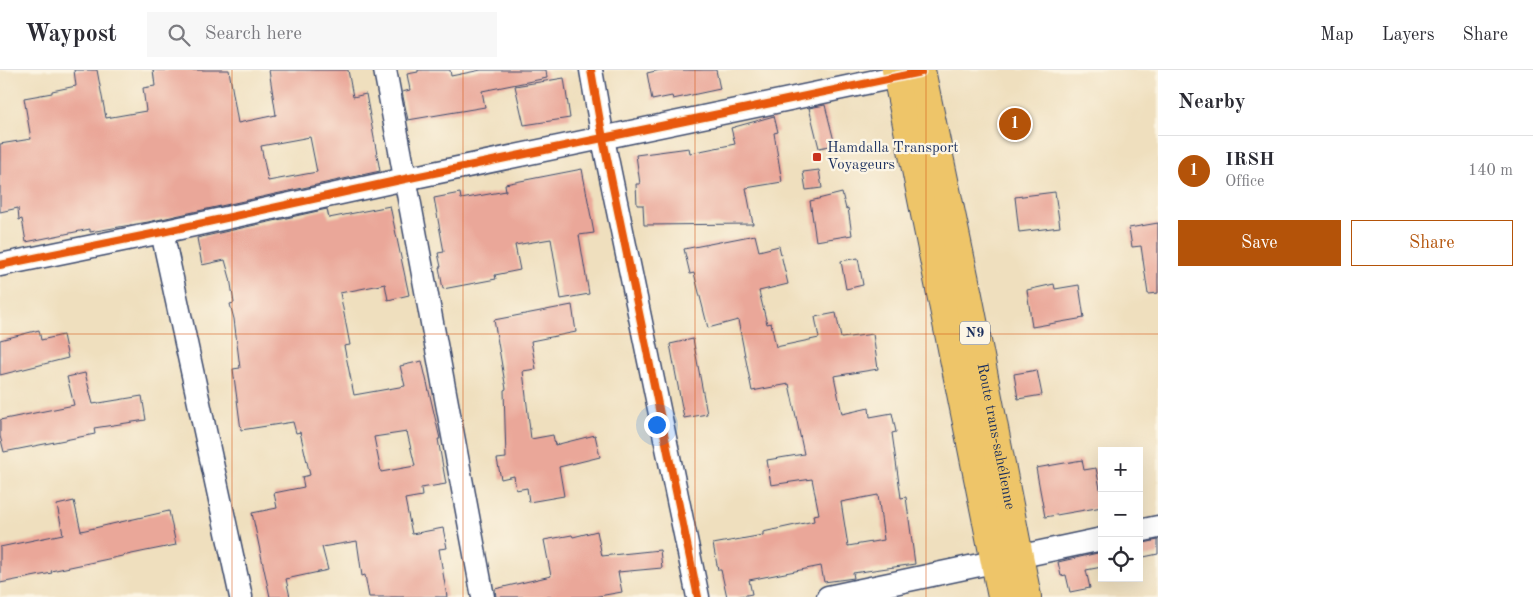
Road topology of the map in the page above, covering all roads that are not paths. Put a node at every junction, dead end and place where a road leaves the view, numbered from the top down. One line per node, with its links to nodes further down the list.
1 (385, 70): 5 (street)
2 (591, 70): 4 (street)
3 (909, 72): 4 (street); 11 (highway, Route trans-sahélienne / N9)
4 (603, 138): 5 (street); 14 (street)
5 (405, 179): 6 (street); 13 (street)
6 (162, 232): 7 (street); 12 (street)
7 (0, 265)
8 (1158, 527): 9 (street)
9 (1143, 530)
10 (1098, 540): 11 (street)
11 (1007, 559): 15 (street); 16 (highway, Route trans-sahélienne / N9); 17 (highway, Route trans-sahélienne / N9)
12 (241, 597)
13 (483, 597)
14 (698, 597)
15 (828, 597)
16 (1002, 597)
17 (1027, 597)

